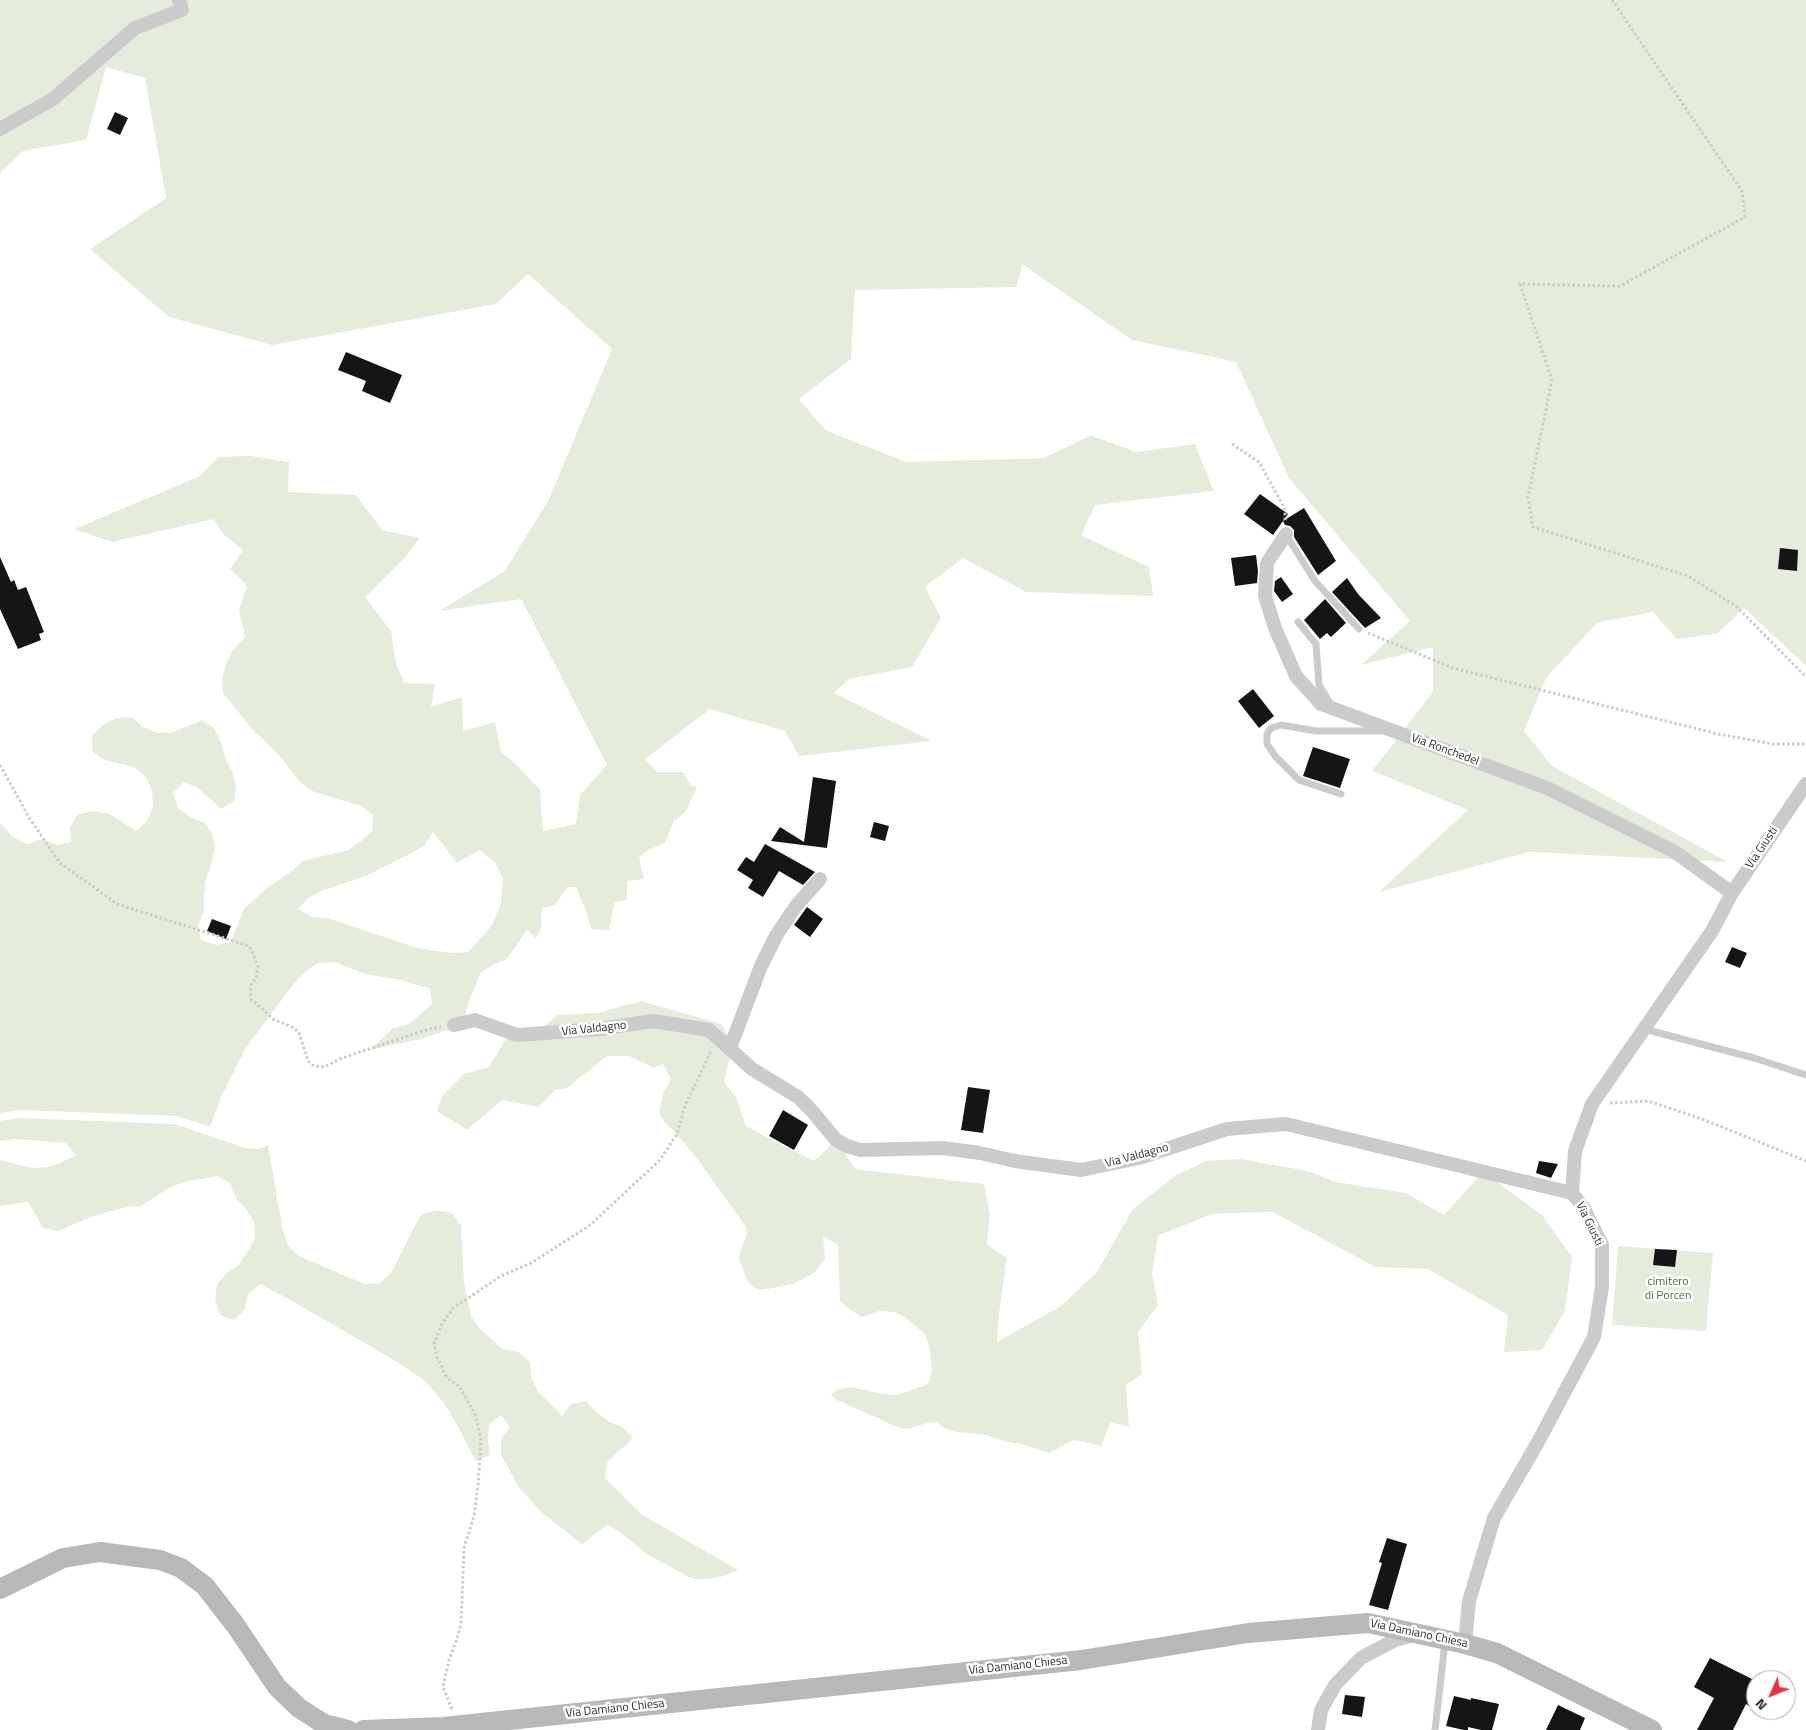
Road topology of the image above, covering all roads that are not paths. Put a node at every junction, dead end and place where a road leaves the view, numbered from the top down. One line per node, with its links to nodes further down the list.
1 (180, 0): 2 (street)
2 (0, 128)
3 (1286, 534): 5 (lane); 6 (street, Via Ronchedel)
4 (1298, 622): 6 (lane)
5 (1359, 629)
6 (1333, 709): 7 (street, Via Ronchedel)
7 (1394, 731): 9 (lane); 11 (street, Via Ronchedel)
8 (1806, 784): 11 (street, Via Giusti)
9 (1341, 794)
10 (820, 879): 14 (street)
11 (1732, 893): 13 (street, Via Giusti)
12 (454, 1025): 14 (street, Via Valdagno)
13 (1644, 1028): 15 (lane); 16 (street, Via Giusti)
14 (730, 1048): 16 (street, Via Valdagno)
15 (1806, 1075)
16 (1572, 1193): 19 (street, Via Giusti)
17 (0, 1589): 20 (street)
18 (1420, 1634): 19 (street, Via Damiano Chiesa); 21 (street, Via Damiano Chiesa); 22 (street)
19 (1455, 1642): 23 (lane); 24 (street, Via Damiano Chiesa)
20 (348, 1730)
21 (363, 1730)
22 (1318, 1730)
23 (1434, 1730)
24 (1652, 1730)

